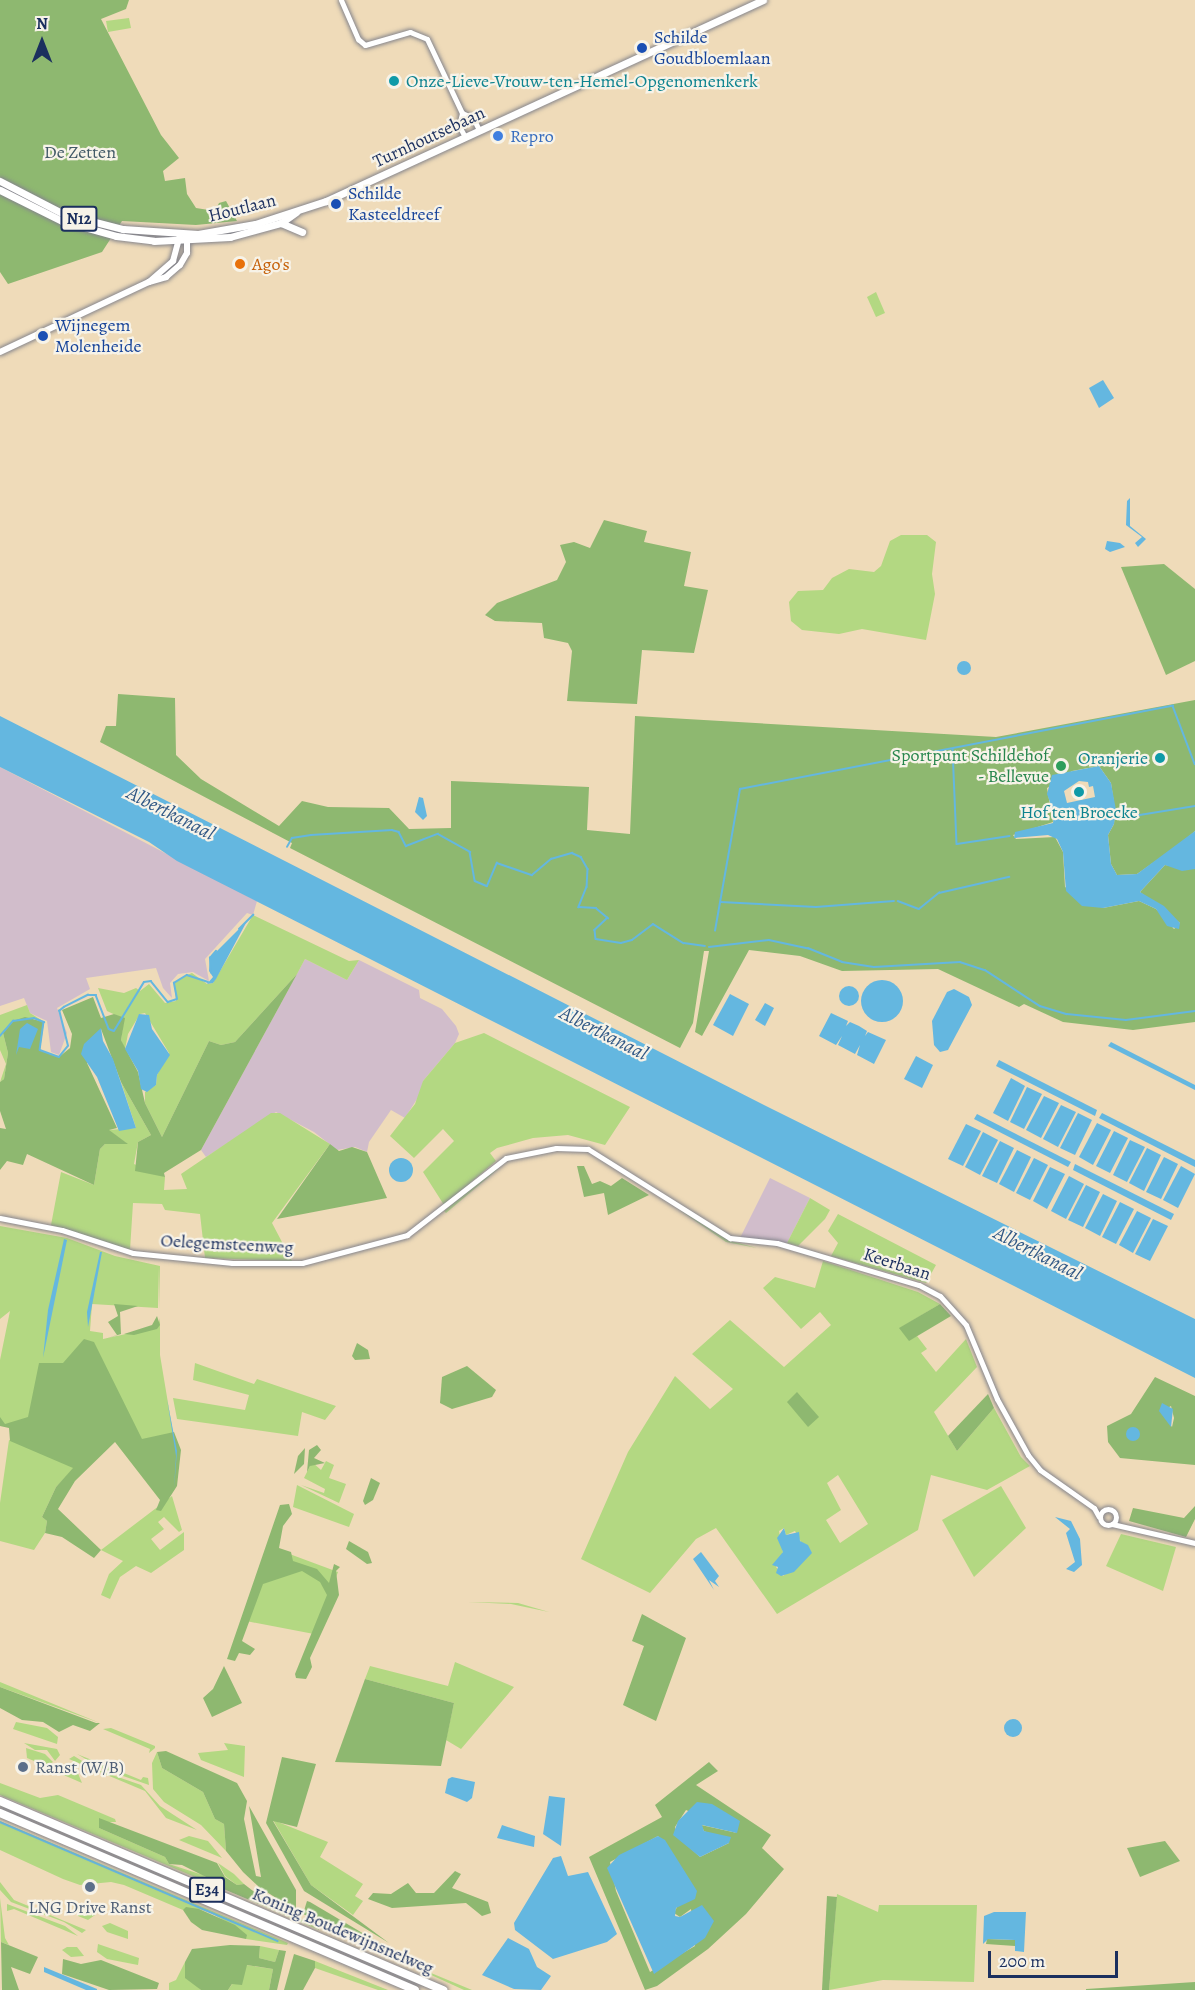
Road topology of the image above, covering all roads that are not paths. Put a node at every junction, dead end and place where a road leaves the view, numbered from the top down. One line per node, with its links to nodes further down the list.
1 (341, 0): 3 (street)
2 (763, 0): 4 (main road, Turnhoutsebaan / N12)
3 (462, 113): 4 (street); 5 (street)
4 (480, 130): 5 (main road, Turnhoutsebaan / N12)
5 (465, 137): 8 (main road, Turnhoutsebaan / N12)
6 (0, 181): 11 (main road, Houtlaan / N12)
7 (0, 190): 11 (main road, Houtlaan / N12)
8 (300, 211): 9 (main road, Houtlaan / N12); 11 (main road, Houtlaan / N12)
9 (281, 224): 10 (main road); 11 (main road, Houtlaan / N12)
10 (302, 232)
11 (183, 238): 12 (main road)
12 (0, 352)
13 (604, 1156): 14 (street, Oelegemsteenweg); 15 (street, Keerbaan)
14 (0, 1218)
15 (1094, 1508): 16 (street); 17 (street, Keerbaan)
16 (1105, 1509): 17 (street); 18 (street)
17 (1099, 1516): 19 (street, Keerbaan)
18 (1116, 1517): 19 (street); 20 (street)
19 (1112, 1524): 20 (street, Keerbaan)
20 (1125, 1526): 21 (street, Keerbaan)
21 (1195, 1543)
22 (0, 1801): 25 (highway, Koning Boudewijnsnelweg / E34)
23 (0, 1814): 24 (highway, Koning Boudewijnsnelweg / E34)
24 (416, 1990)
25 (443, 1990)

